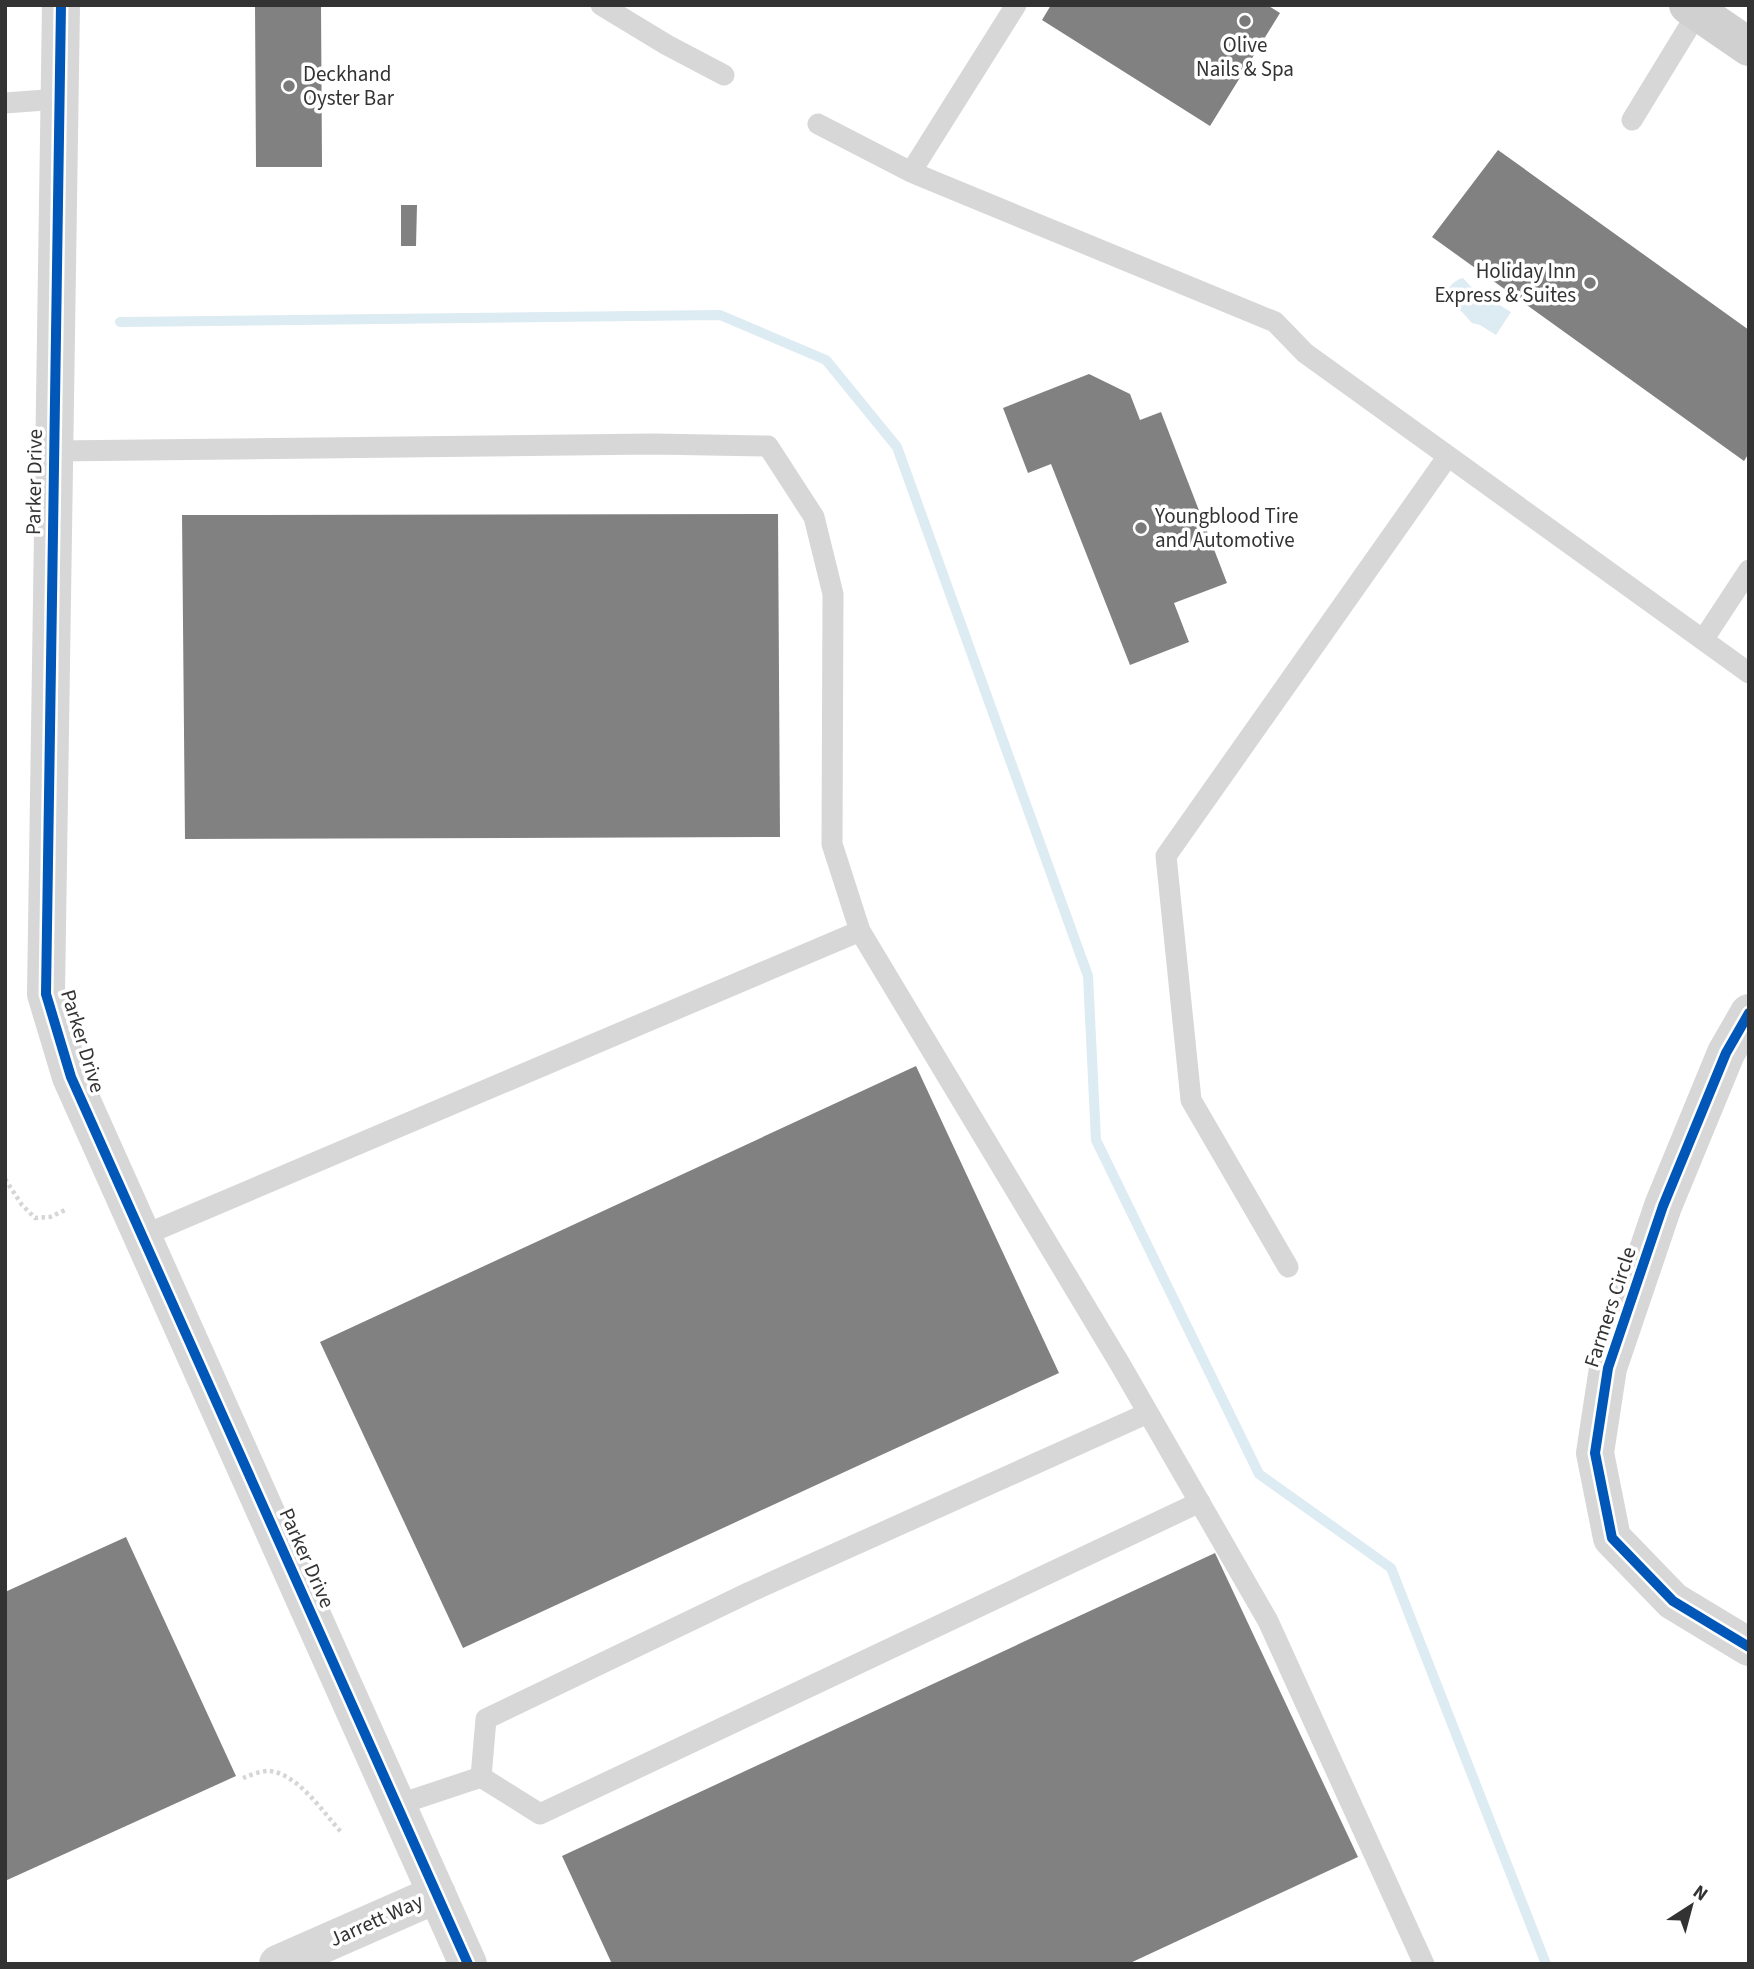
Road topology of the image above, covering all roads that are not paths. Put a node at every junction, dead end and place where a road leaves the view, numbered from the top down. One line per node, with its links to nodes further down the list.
1 (61, 5): 7 (street, Parker Drive)
2 (601, 5): 6 (lane)
3 (1016, 5): 11 (lane)
4 (1693, 9): 5 (main road); 9 (lane)
5 (1749, 47)
6 (724, 75)
7 (60, 99): 8 (lane); 12 (street, Parker Drive)
8 (5, 103)
9 (1632, 120)
10 (818, 124): 11 (lane)
11 (911, 172): 13 (lane)
12 (54, 451): 17 (lane); 19 (street, Parker Drive)
13 (1448, 456): 15 (lane); 20 (lane)
14 (1749, 570): 15 (lane)
15 (1703, 640): 16 (lane)
16 (1749, 673)
17 (860, 931): 19 (lane); 21 (lane)
18 (1749, 1013): 23 (street, Farmers Circle)
19 (142, 1236): 25 (street, Parker Drive)
20 (1287, 1267)
21 (1149, 1413): 22 (lane); 24 (lane)
22 (1200, 1502): 24 (lane); 29 (lane)
23 (1749, 1647)
24 (481, 1777): 25 (lane)
25 (397, 1805): 26 (street, Parker Drive)
26 (437, 1894): 27 (street, Jarrett Way); 28 (street, Parker Drive)
27 (278, 1964)
28 (468, 1964)
29 (1424, 1964)

